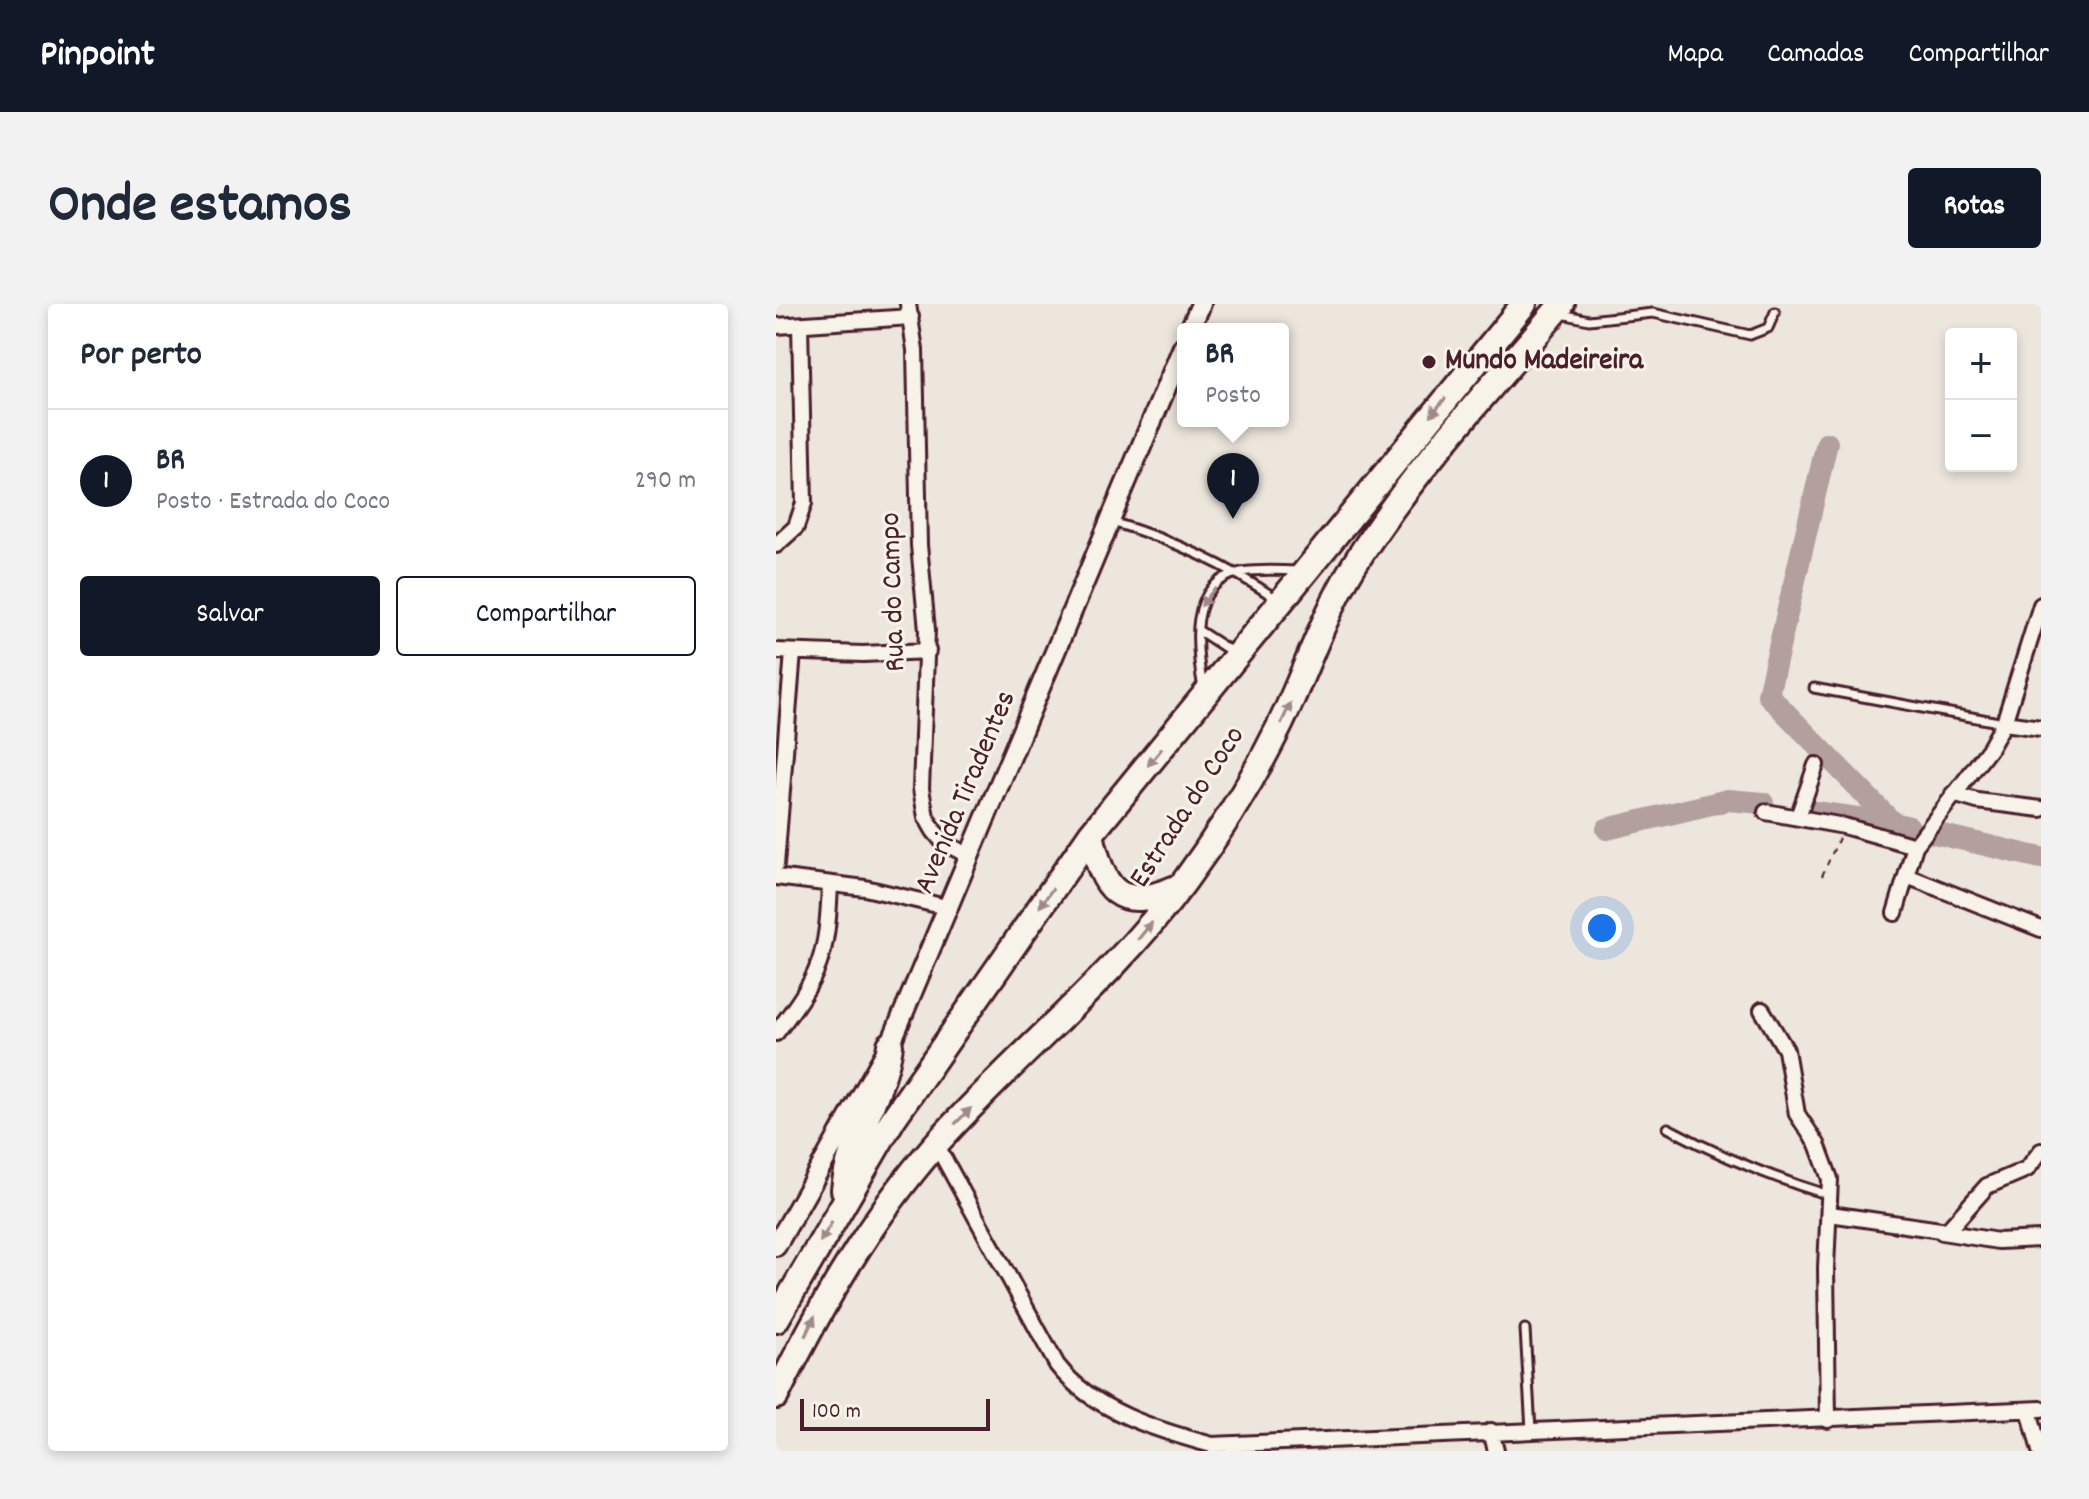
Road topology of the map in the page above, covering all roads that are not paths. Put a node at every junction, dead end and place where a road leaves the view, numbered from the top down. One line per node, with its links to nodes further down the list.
1 (1201, 304): 6 (street)
2 (1524, 304): 12 (highway, Estrada do Coco, one-way to 12)
3 (1558, 308): 5 (lane); 38 (highway, Estrada do Coco, one-way to 3)
4 (910, 311): 7 (street); 18 (street, Rua do Campo)
5 (1775, 312)
6 (1193, 323)
7 (800, 325): 8 (street); 11 (street)
8 (776, 326)
9 (1177, 362): 10 (street, Avenida Tiradentes)
10 (1112, 522): 13 (lane); 33 (street, Avenida Tiradentes)
11 (776, 545)
12 (1304, 571): 13 (lane); 14 (highway, Estrada do Coco)
13 (1238, 572): 14 (lane); 16 (lane, one-way to 16)
14 (1280, 601): 20 (highway, Estrada do Coco)
15 (2041, 605): 23 (street)
16 (1198, 630): 20 (lane); 22 (lane)
17 (776, 651): 19 (street)
18 (928, 651): 19 (street); 33 (street, Rua do Campo)
19 (793, 652): 25 (street)
20 (1237, 655): 22 (highway, Estrada do Coco)
21 (1814, 688): 23 (lane)
22 (1204, 696): 31 (highway, Estrada do Coco, one-way to 31)
23 (2004, 723): 24 (street); 27 (street)
24 (2041, 728)
25 (780, 764): 34 (street)
26 (1816, 765): 30 (street)
27 (1953, 794): 28 (street); 32 (street)
28 (2041, 809)
29 (1766, 812): 30 (street)
30 (1798, 817): 32 (street)
31 (1091, 834): 38 (highway); 49 (highway, Estrada do Coco, one-way to 49)
32 (1915, 846): 35 (street)
33 (970, 856): 39 (street, Avenida Tiradentes)
34 (776, 865)
35 (1907, 876): 40 (street); 41 (street)
36 (776, 877): 37 (street)
37 (830, 884): 39 (street); 43 (street)
38 (1182, 885): 46 (highway, Estrada do Coco, one-way to 38)
39 (950, 908): 44 (street, Avenida Tiradentes)
40 (1895, 913)
41 (2041, 929)
42 (1762, 1010): 48 (street)
43 (776, 1033)
44 (890, 1045): 49 (highway); 53 (street, Avenida Tiradentes)
45 (1668, 1128): 48 (lane)
46 (936, 1144): 56 (highway, Estrada do Coco, one-way to 46); 62 (street)
47 (2041, 1151): 51 (street)
48 (1831, 1195): 50 (street)
49 (843, 1203): 54 (highway, Estrada do Coco, one-way to 54)
50 (1830, 1214): 51 (street); 58 (street)
51 (1941, 1232): 52 (street)
52 (2041, 1239)
53 (776, 1246)
54 (776, 1320)
55 (1525, 1329): 59 (lane)
56 (776, 1396)
57 (2035, 1410): 58 (street); 64 (street)
58 (1828, 1420): 59 (street)
59 (1531, 1430): 60 (street)
60 (1491, 1431): 61 (street); 63 (street)
61 (1384, 1444): 62 (street)
62 (1212, 1448)
63 (1496, 1451)
64 (2040, 1451)

